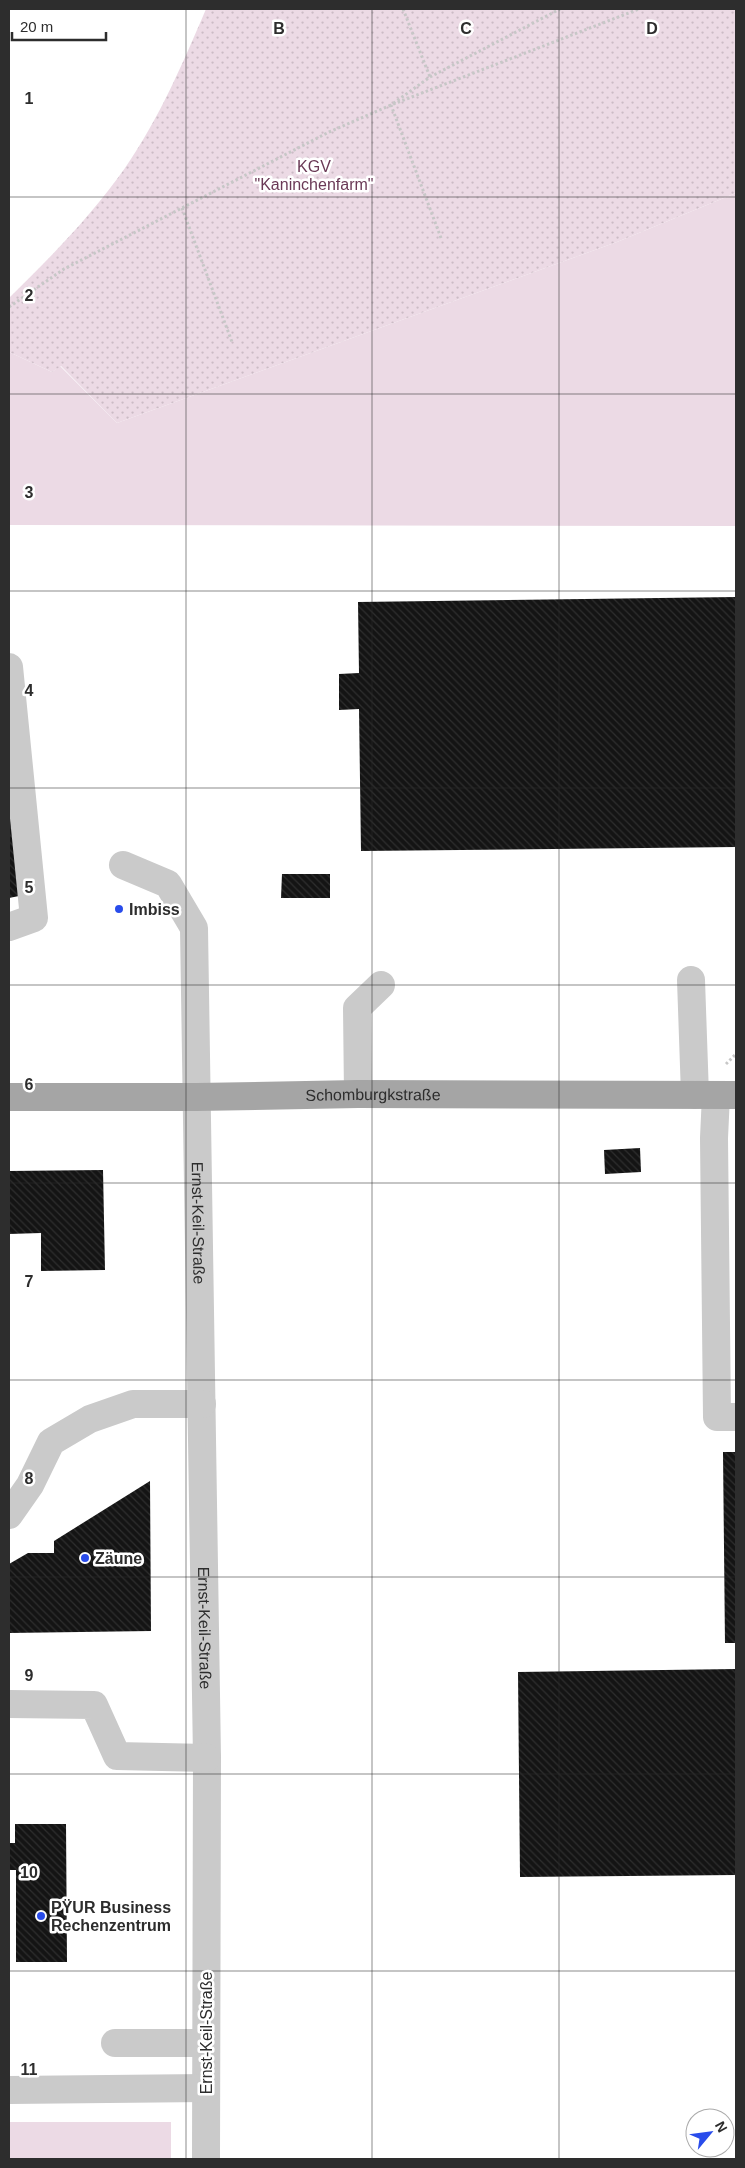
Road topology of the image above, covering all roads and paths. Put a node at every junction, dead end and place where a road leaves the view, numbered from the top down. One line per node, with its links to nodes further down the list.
1 (403, 9): 4 (path)
2 (560, 9): 4 (path)
3 (639, 9): 5 (path)
4 (430, 77): 5 (path)
5 (391, 105): 6 (path); 7 (path)
6 (182, 208): 8 (path); 9 (path)
7 (441, 238)
8 (9, 307)
9 (232, 342)
10 (9, 667): 12 (street)
11 (123, 865): 17 (street, Ernst-Keil-Straße)
12 (9, 927)
13 (691, 980): 16 (street)
14 (381, 985): 15 (street)
15 (358, 1094): 16 (main road, Schomburgkstraße); 17 (main road, Schomburgkstraße)
16 (716, 1095): 20 (street)
17 (196, 1097): 18 (main road, Schomburgkstraße); 19 (street, Ernst-Keil-Straße)
18 (9, 1098)
19 (202, 1404): 21 (street); 23 (street, Ernst-Keil-Straße)
20 (736, 1417)
21 (9, 1515)
22 (9, 1704): 23 (street)
23 (207, 1758): 25 (street, Ernst-Keil-Straße)
24 (115, 2043): 25 (street)
25 (206, 2043): 26 (street, Ernst-Keil-Straße)
26 (206, 2088): 27 (street); 28 (street, Ernst-Keil-Straße)
27 (9, 2090)
28 (206, 2159)

